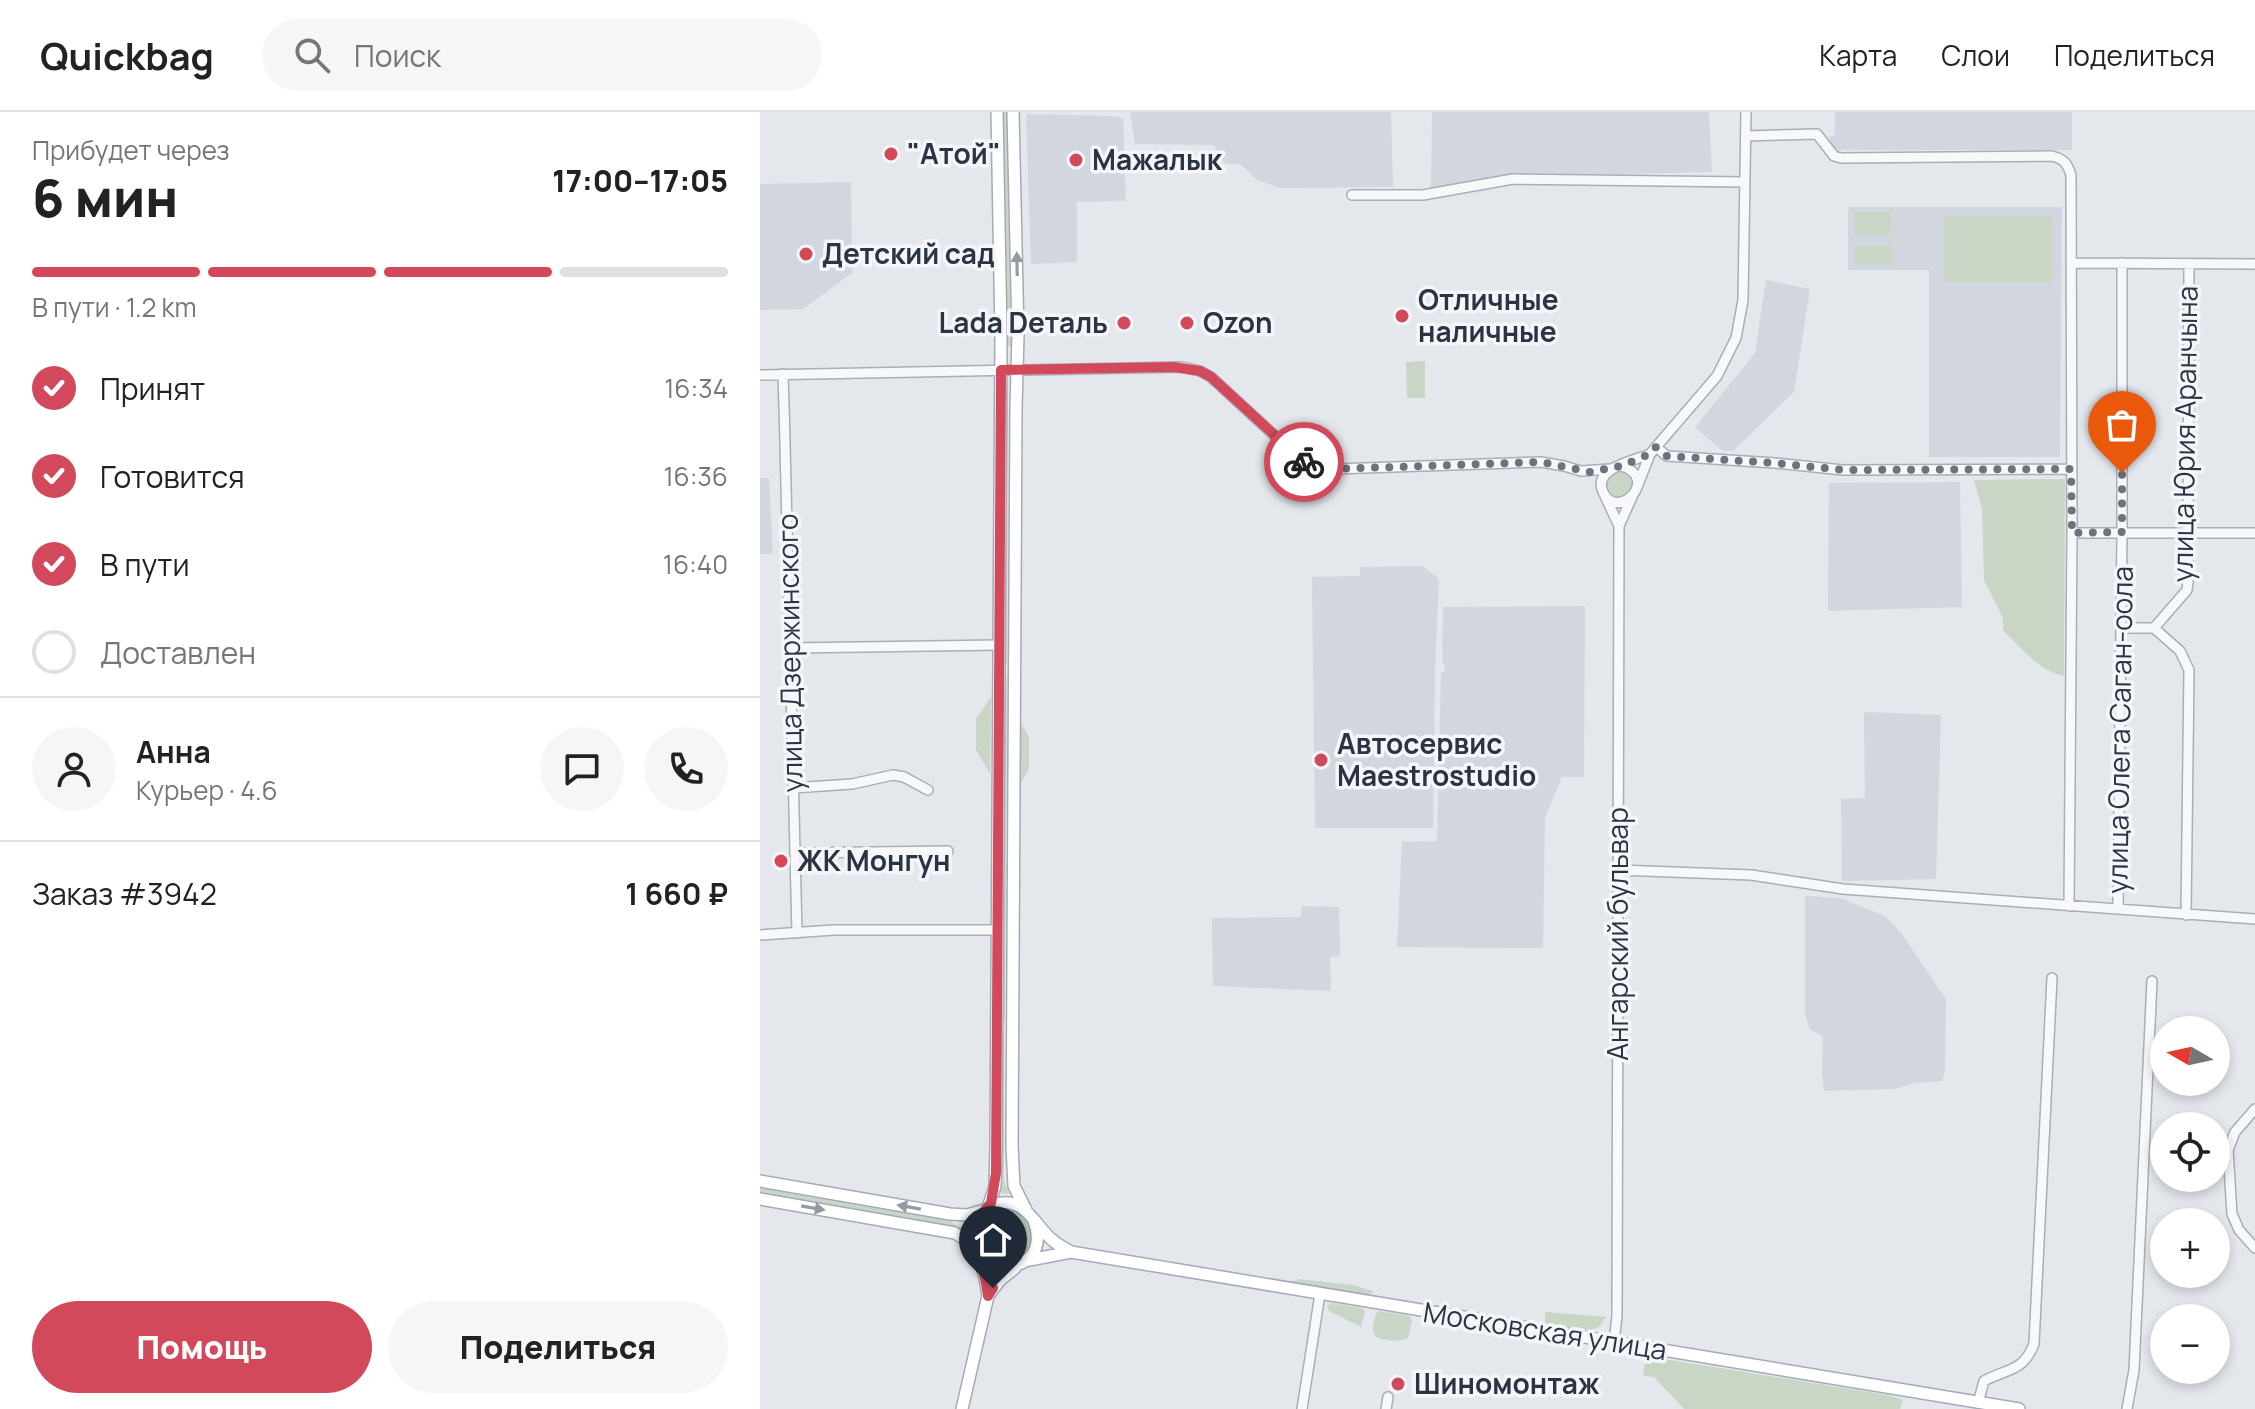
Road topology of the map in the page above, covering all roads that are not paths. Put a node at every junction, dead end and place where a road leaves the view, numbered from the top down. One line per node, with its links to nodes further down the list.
1 (997, 112): 11 (main road)
2 (1013, 112): 12 (main road, one-way to 2)
3 (1746, 112): 4 (street)
4 (1746, 136): 5 (street); 7 (street)
5 (1745, 182): 6 (street); 15 (street)
6 (1352, 195)
7 (2071, 263): 8 (street); 18 (street)
8 (2122, 263): 10 (street); 24 (street, улица Олега Саган-оола)
9 (2255, 264): 10 (street)
10 (2189, 265): 26 (street, улица Юрия Аранчына)
11 (1001, 370): 12 (street); 13 (street); 30 (main road)
12 (1017, 370): 19 (street); 33 (main road)
13 (783, 374): 14 (street); 31 (street, улица Дзержинского)
14 (760, 375)
15 (1653, 451): 16 (street); 18 (street); 20 (street)
16 (1621, 466): 17 (street); 20 (street)
17 (1610, 469): 19 (street); 21 (street)
18 (2071, 469): 25 (street)
19 (1581, 471): 21 (street)
20 (1637, 487): 22 (street)
21 (1604, 493): 22 (street); 23 (street, Ангарский бульвар)
22 (1632, 497): 23 (street, Ангарский бульвар)
23 (1619, 526): 38 (street, Ангарский бульвар)
24 (2122, 532): 25 (street); 26 (street); 28 (street, улица Олега Саган-оола)
25 (2072, 533): 39 (street)
26 (2189, 533): 27 (street); 29 (street, улица Юрия Аранчына)
27 (2255, 533)
28 (2121, 628): 29 (street); 40 (street, улица Олега Саган-оола)
29 (2154, 628): 41 (street)
30 (999, 645): 31 (street); 32 (main road)
31 (791, 648): 34 (street, улица Дзержинского)
32 (999, 676): 33 (main road); 43 (main road)
33 (1014, 677): 48 (main road)
34 (793, 788): 35 (street); 37 (street, улица Дзержинского)
35 (928, 790)
36 (948, 851): 37 (street)
37 (795, 853): 44 (street, улица Дзержинского)
38 (1619, 870): 39 (street); 62 (street, Ангарский бульвар)
39 (2069, 906): 40 (street)
40 (2118, 909): 41 (street)
41 (2186, 914): 42 (street)
42 (2255, 919)
43 (998, 930): 44 (street); 49 (main road)
44 (797, 933): 45 (street)
45 (760, 935)
46 (2052, 978): 64 (street)
47 (2152, 981): 69 (street)
48 (1012, 1034): 49 (main road); 54 (main road)
49 (997, 1035): 53 (main road)
50 (2255, 1109): 56 (street)
51 (760, 1181): 53 (main road, one-way to 51)
52 (760, 1199): 57 (main road, one-way to 57)
53 (987, 1209): 54 (main road); 57 (main road)
54 (1026, 1210): 55 (main road)
55 (1034, 1221): 58 (main road, Московская улица); 59 (main road)
56 (2255, 1248)
57 (976, 1249): 59 (main road); 61 (main road)
58 (1071, 1252): 59 (main road, Московская улица); 60 (main road, Московская улица)
59 (1023, 1263): 61 (main road)
60 (1320, 1294): 62 (main road, Московская улица); 66 (street)
61 (988, 1296): 65 (main road)
62 (1614, 1342): 64 (main road, Московская улица)
63 (1388, 1397): 67 (street)
64 (1978, 1403): 68 (main road, Московская улица)
65 (962, 1409)
66 (1302, 1409)
67 (1386, 1409)
68 (2019, 1409)
69 (2127, 1409)

